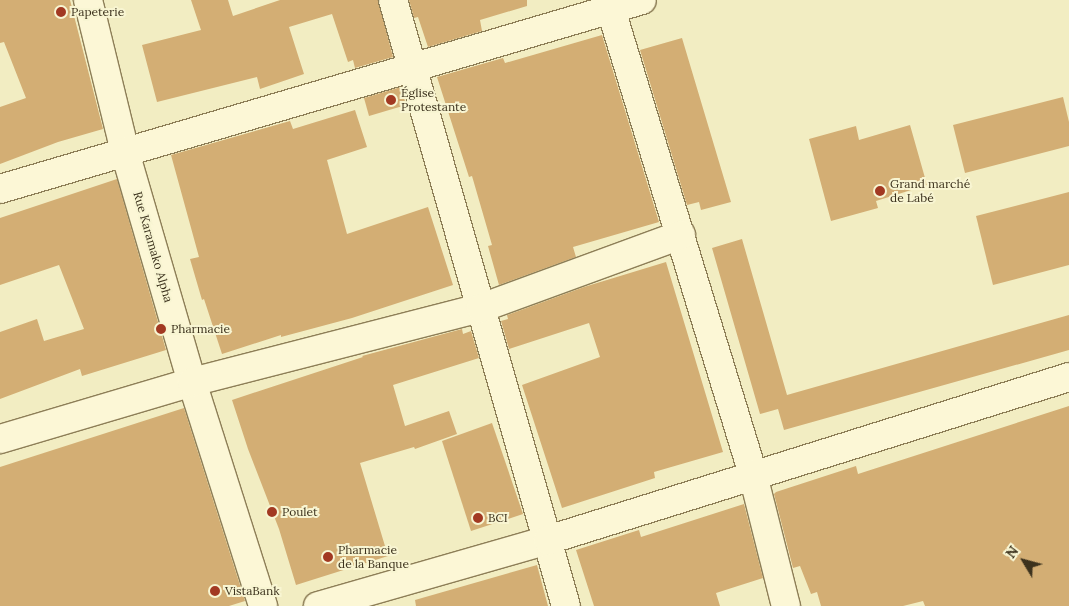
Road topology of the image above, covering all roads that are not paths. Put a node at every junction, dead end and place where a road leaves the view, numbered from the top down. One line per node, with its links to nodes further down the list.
1 (88, 0): 6 (street, Rue Karamako Alpha)
2 (393, 0): 5 (street)
3 (642, 0): 4 (street)
4 (610, 5): 5 (street); 8 (street)
5 (412, 68): 6 (street); 9 (street)
6 (125, 152): 7 (street); 11 (street, Rue Karamako Alpha)
7 (0, 189)
8 (680, 235): 9 (street); 13 (street)
9 (481, 308): 11 (street); 14 (street)
10 (1069, 377): 13 (street)
11 (192, 382): 12 (street); 15 (street, Rue Karamako Alpha)
12 (0, 439)
13 (753, 475): 14 (street); 18 (street)
14 (548, 540): 16 (street); 17 (street)
15 (263, 606)
16 (318, 606)
17 (566, 606)
18 (786, 606)

